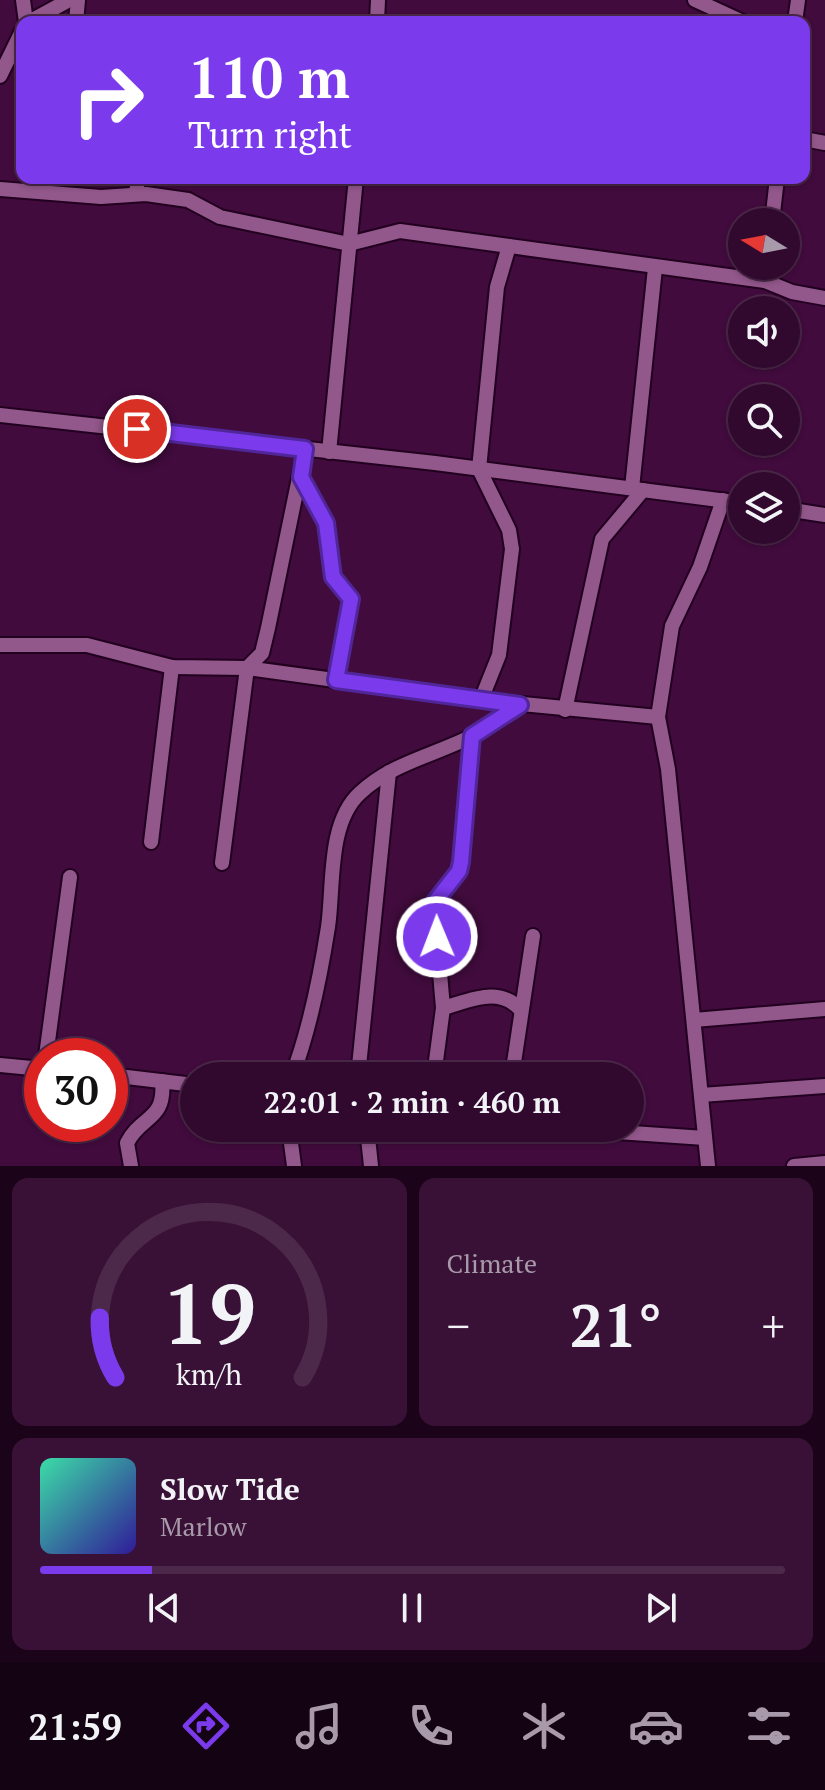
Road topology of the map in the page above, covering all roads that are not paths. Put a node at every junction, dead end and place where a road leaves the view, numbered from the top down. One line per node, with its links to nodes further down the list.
1 (69, 0): 3 (street)
2 (695, 0): 4 (street)
3 (39, 16)
4 (730, 16)
5 (16, 43): 6 (street)
6 (0, 76)
7 (137, 184): 12 (street)
8 (355, 184): 14 (street)
9 (776, 184): 13 (street)
10 (57, 186): 11 (street); 12 (street)
11 (0, 189)
12 (136, 194): 14 (street)
13 (774, 208)
14 (349, 244): 15 (street); 22 (street)
15 (509, 246): 16 (street); 23 (street)
16 (655, 268): 17 (street); 25 (street)
17 (728, 272)
18 (775, 280): 19 (street)
19 (825, 298)
20 (0, 415): 21 (street)
21 (305, 449): 22 (street); 24 (street)
22 (329, 452): 23 (street)
23 (479, 469): 25 (street); 34 (street)
24 (301, 477): 32 (street); 33 (street)
25 (638, 489): 26 (street); 36 (street)
26 (723, 500): 27 (street); 37 (street)
27 (728, 501)
28 (800, 511): 29 (street)
29 (825, 515)
30 (0, 645): 31 (street)
31 (172, 667): 32 (street); 40 (street)
32 (247, 668): 33 (street); 41 (street)
33 (336, 680): 34 (street)
34 (481, 700): 35 (street)
35 (520, 705): 36 (street); 38 (street)
36 (565, 710): 37 (street)
37 (658, 717): 47 (street)
38 (472, 736): 39 (street); 44 (street)
39 (389, 772): 49 (street); 50 (street)
40 (151, 842)
41 (222, 863)
42 (70, 877): 48 (street)
43 (533, 936): 46 (street)
44 (443, 1008): 46 (street); 51 (street)
45 (825, 1009): 47 (street)
46 (521, 1010): 52 (street)
47 (694, 1020): 59 (street)
48 (48, 1038)
49 (296, 1062)
50 (359, 1062)
51 (436, 1062)
52 (514, 1062)
53 (0, 1065): 54 (street)
54 (24, 1067)
55 (128, 1077): 56 (street)
56 (162, 1081): 57 (street); 65 (street)
57 (180, 1083)
58 (825, 1086): 59 (street)
59 (701, 1095): 61 (street)
60 (644, 1134): 61 (street)
61 (705, 1138): 68 (street)
62 (291, 1142): 66 (street)
63 (368, 1142): 67 (street)
64 (825, 1163): 69 (street)
65 (131, 1166)
66 (294, 1166)
67 (371, 1166)
68 (708, 1166)
69 (794, 1166)

